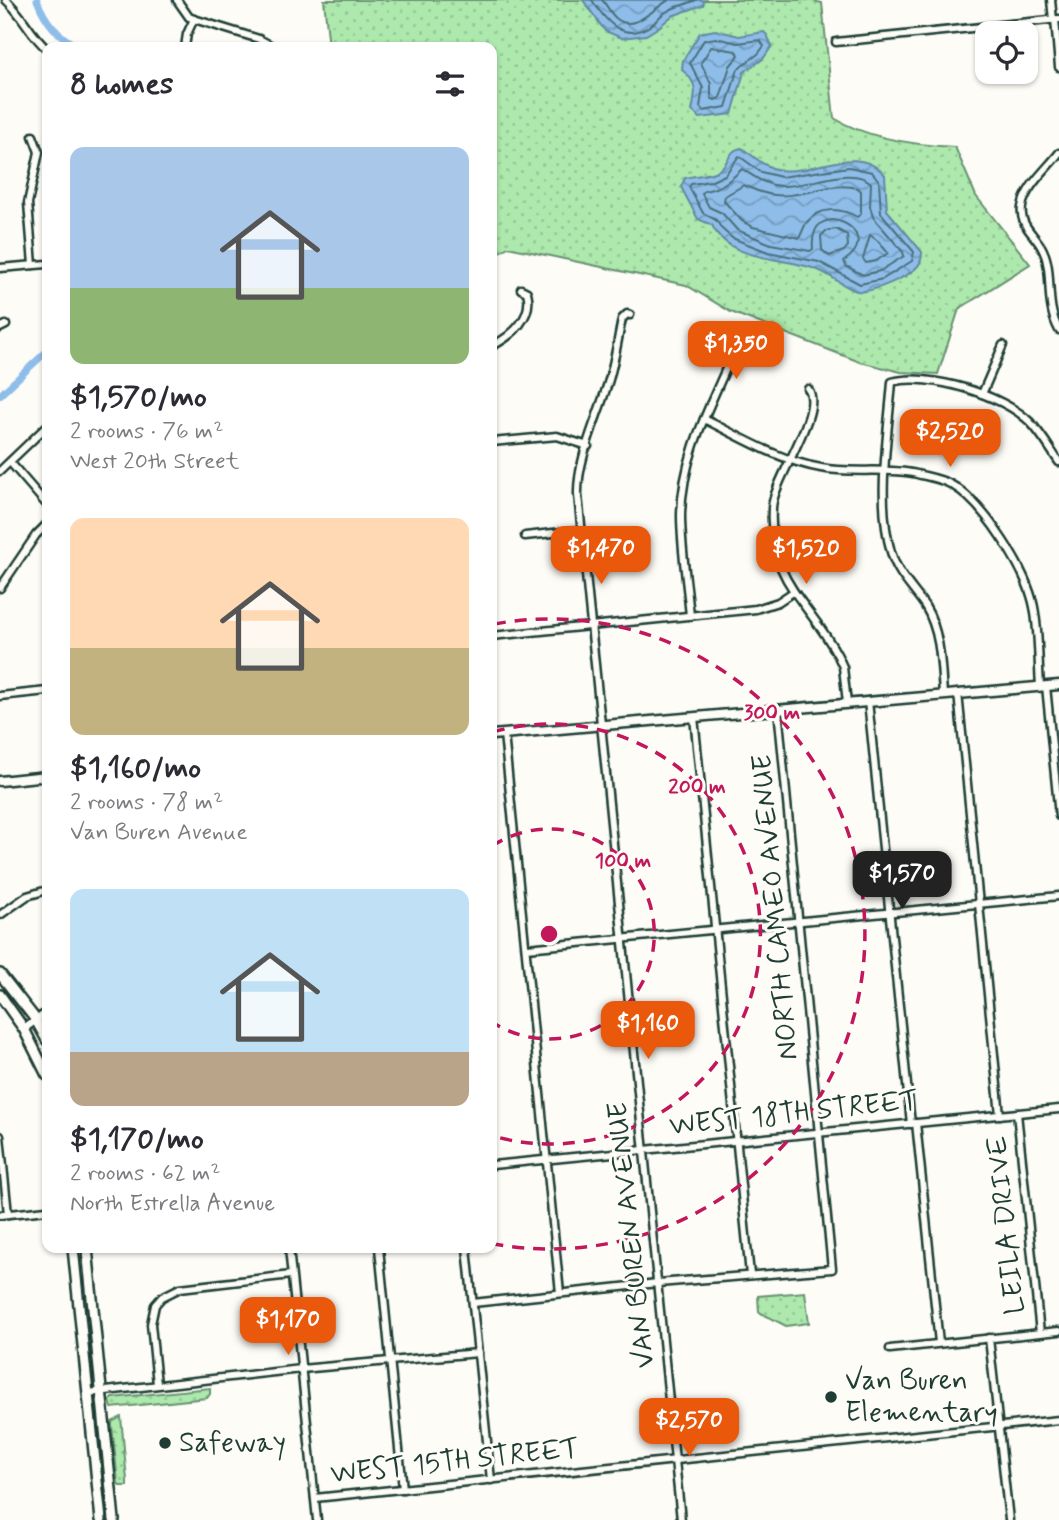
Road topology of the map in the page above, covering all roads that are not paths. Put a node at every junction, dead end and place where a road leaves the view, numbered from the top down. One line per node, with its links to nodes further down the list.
1 (6, 0): 9 (street)
2 (177, 0): 4 (street)
3 (1051, 0): 5 (street)
4 (194, 19): 6 (street); 7 (street)
5 (1056, 19): 8 (street); 10 (street)
6 (186, 42)
7 (265, 42)
8 (836, 42)
9 (42, 44)
10 (1059, 67)
11 (33, 136): 14 (street)
12 (1059, 153): 18 (street)
13 (42, 264): 14 (street)
14 (33, 265): 15 (street)
15 (0, 268)
16 (521, 289): 19 (street)
17 (630, 315): 27 (street, VAN BUREN AVENUE)
18 (1059, 330)
19 (497, 343)
20 (1003, 345): 23 (street)
21 (726, 350): 24 (street)
22 (808, 388): 28 (street)
23 (982, 394): 30 (street); 32 (street)
24 (704, 419): 28 (street); 39 (street)
25 (42, 431): 29 (street)
26 (497, 442): 27 (street)
27 (588, 446): 35 (street, VAN BUREN AVENUE)
28 (790, 458): 32 (street); 38 (street)
29 (10, 462): 31 (street); 33 (street)
30 (1059, 462)
31 (0, 471)
32 (886, 471): 43 (street); 46 (street)
33 (42, 499)
34 (42, 529): 37 (street)
35 (581, 530): 36 (street); 40 (street, VAN BUREN AVENUE)
36 (525, 536)
37 (0, 588)
38 (793, 592): 39 (street); 49 (street)
39 (690, 616): 40 (street)
40 (593, 626): 41 (street); 52 (street, VAN BUREN AVENUE)
41 (497, 636)
42 (1059, 685): 43 (street)
43 (1043, 686): 45 (street); 57 (street)
44 (42, 692): 47 (street)
45 (958, 693): 46 (street); 60 (street, LEILA DRIVE)
46 (943, 695): 48 (street)
47 (0, 696)
48 (868, 701): 49 (street); 61 (street)
49 (847, 703): 50 (street)
50 (778, 709): 51 (street); 63 (street, NORTH CAMEO AVENUE)
51 (694, 717): 52 (street); 64 (street)
52 (600, 725): 53 (street); 65 (street, VAN BUREN AVENUE)
53 (504, 734): 54 (street); 66 (street)
54 (497, 735)
55 (42, 777): 56 (street)
56 (0, 781)
57 (1059, 816)
58 (42, 892): 62 (street)
59 (1059, 896): 60 (street)
60 (979, 904): 61 (street); 76 (street, LEILA DRIVE)
61 (889, 913): 63 (street); 77 (street)
62 (0, 915)
63 (798, 922): 64 (street); 78 (street, NORTH CAMEO AVENUE)
64 (715, 930): 65 (street); 80 (street)
65 (623, 939): 66 (street); 81 (street, VAN BUREN AVENUE)
66 (527, 948): 82 (street)
67 (0, 974): 70 (main road)
68 (0, 995): 71 (main road)
69 (42, 1016): 70 (street)
70 (36, 1020): 71 (street); 72 (main road)
71 (24, 1029): 73 (main road)
72 (42, 1031)
73 (42, 1065)
74 (1059, 1109): 75 (street, WEST 18TH STREET)
75 (1017, 1113): 76 (street, WEST 18TH STREET); 97 (street, LEILA DRIVE)
76 (1000, 1115): 77 (street, WEST 18TH STREET)
77 (913, 1123): 78 (street, WEST 18TH STREET); 99 (street)
78 (819, 1133): 80 (street, WEST 18TH STREET); 92 (street, NORTH CAMEO AVENUE)
79 (0, 1136): 85 (street)
80 (737, 1141): 81 (street, WEST 18TH STREET); 92 (street)
81 (644, 1150): 82 (street, WEST 18TH STREET); 93 (street, VAN BUREN AVENUE)
82 (547, 1160): 83 (street, WEST 18TH STREET); 94 (street)
83 (497, 1165)
84 (42, 1210): 85 (street)
85 (4, 1214)
86 (74, 1253): 106 (main road)
87 (88, 1253): 105 (main road)
88 (289, 1253): 91 (street)
89 (380, 1253): 102 (street)
90 (468, 1253): 95 (street)
91 (291, 1275): 103 (street); 104 (street)
92 (750, 1275): 93 (street)
93 (658, 1283): 94 (street); 110 (street, VAN BUREN AVENUE)
94 (560, 1293): 95 (street)
95 (473, 1303): 101 (street)
96 (1059, 1331): 97 (street)
97 (1040, 1333): 98 (street)
98 (989, 1338): 99 (street); 108 (street)
99 (939, 1343): 100 (street)
100 (890, 1349)
101 (478, 1353): 102 (street); 111 (street)
102 (391, 1362): 103 (street); 112 (street)
103 (301, 1369): 104 (street); 114 (street)
104 (157, 1384): 105 (street)
105 (102, 1391): 106 (street); 113 (main road)
106 (88, 1392): 109 (main road)
107 (1059, 1420): 108 (street, WEST 15TH STREET)
108 (999, 1426): 110 (street, WEST 15TH STREET); 119 (street)
109 (93, 1444): 113 (main road); 115 (main road)
110 (676, 1460): 111 (street, WEST 15TH STREET); 118 (street, VAN BUREN AVENUE)
111 (491, 1480): 112 (street, WEST 15TH STREET)
112 (403, 1489): 114 (street, WEST 15TH STREET)
113 (111, 1494): 116 (main road)
114 (315, 1498): 117 (street)
115 (101, 1520)
116 (114, 1520)
117 (317, 1520)
118 (681, 1520)
119 (1010, 1520)

